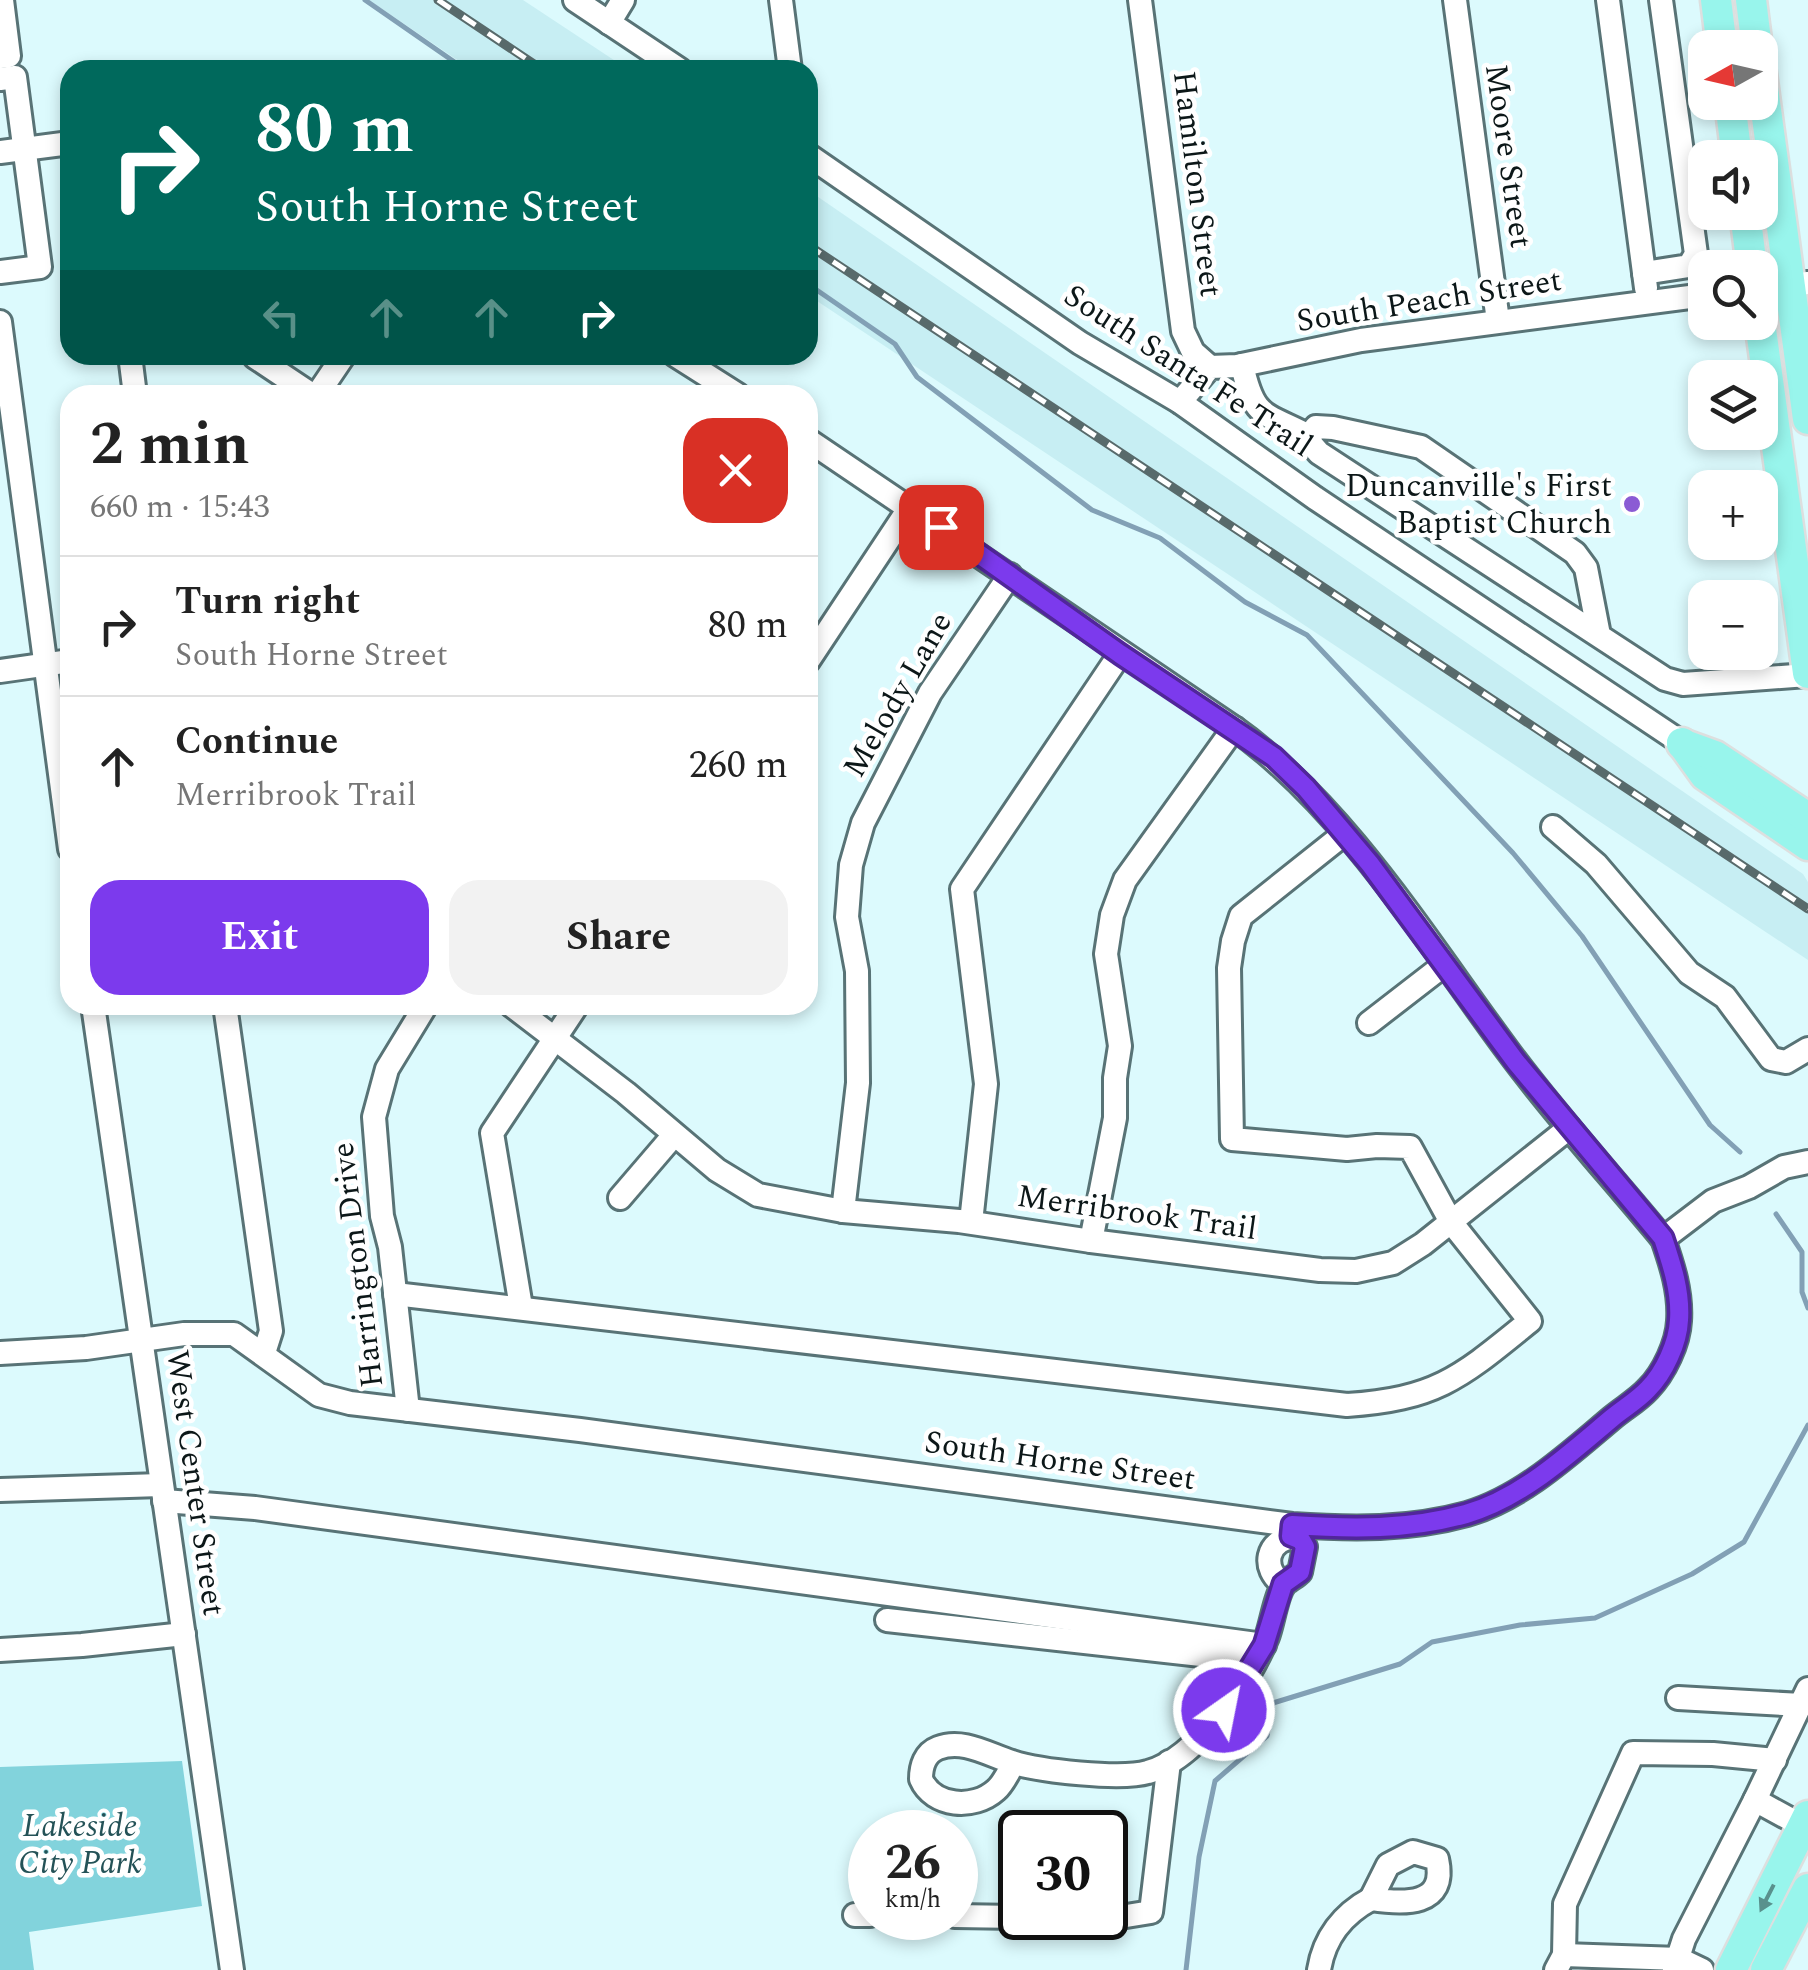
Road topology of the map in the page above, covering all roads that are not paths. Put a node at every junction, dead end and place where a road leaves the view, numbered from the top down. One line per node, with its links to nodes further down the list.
1 (2, 0): 14 (street)
2 (575, 0): 11 (street)
3 (773, 0): 10 (street)
4 (1140, 0): 34 (street, Hamilton Street)
5 (1455, 0): 28 (street, Moore Street)
6 (1608, 0): 24 (street)
7 (1661, 0): 24 (street)
8 (1716, 0): 12 (main road)
9 (1751, 0): 13 (main road)
10 (781, 1): 16 (street)
11 (617, 10): 15 (street)
12 (1720, 30)
13 (1755, 30)
14 (0, 57)
15 (670, 60)
16 (789, 60)
17 (0, 80): 20 (street)
18 (1766, 120): 25 (main road)
19 (60, 143): 20 (street)
20 (25, 148): 21 (street); 23 (street)
21 (0, 152)
22 (818, 162): 37 (street, South Santa Fe Trail)
23 (0, 272)
24 (1644, 273): 27 (street)
25 (1786, 286): 38 (main road)
26 (1688, 298): 27 (street, South Peach Street)
27 (1648, 302): 28 (street, South Peach Street)
28 (1498, 321): 33 (street, South Peach Street)
29 (0, 322): 48 (street)
30 (1762, 340): 50 (main road)
31 (267, 365): 35 (street)
32 (691, 365): 36 (street)
33 (1242, 365): 34 (street, South Peach Street); 39 (street)
34 (1210, 367): 37 (street)
35 (298, 385)
36 (722, 385)
37 (1180, 402): 51 (street, South Santa Fe Trail)
38 (1808, 418)
39 (1309, 436): 43 (street); 43 (street)
40 (818, 447): 41 (street)
41 (910, 507): 42 (street); 44 (street)
42 (1010, 575): 46 (street); 72 (street, Melody Lane)
43 (1599, 635): 45 (street)
44 (818, 645)
45 (1620, 649): 50 (street); 51 (street)
46 (1120, 654): 52 (street); 73 (street)
47 (60, 663): 48 (street)
48 (44, 665): 49 (street); 54 (street)
49 (0, 671)
50 (1808, 674)
51 (1595, 685): 53 (street, South Santa Fe Trail)
52 (1234, 728): 57 (street); 76 (street)
53 (1682, 744): 55 (main road, South Santa Fe Trail); 58 (main road, South Santa Fe Trail)
54 (60, 778)
55 (1808, 818)
56 (1552, 827): 67 (street)
57 (1344, 834): 59 (street); 74 (street)
58 (1808, 845)
59 (1444, 966): 65 (street); 68 (street)
60 (93, 1015): 79 (street, West Center Street)
61 (228, 1015): 81 (street)
62 (420, 1015): 77 (street, Harrington Drive)
63 (524, 1015): 66 (street, Merribrook Trail)
64 (571, 1015): 66 (street)
65 (1369, 1022)
66 (555, 1039): 69 (street, Merribrook Trail); 78 (street)
67 (1808, 1050)
68 (1569, 1128): 74 (street, Merribrook Trail); 75 (street, South Horne Street)
69 (674, 1135): 71 (street); 72 (street, Merribrook Trail)
70 (1808, 1162): 75 (street)
71 (620, 1198)
72 (843, 1211): 73 (street, Merribrook Trail)
73 (970, 1222): 76 (street, Merribrook Trail)
74 (1451, 1222): 76 (street, Merribrook Trail); 78 (street)
75 (1663, 1238): 85 (street, South Horne Street)
76 (1091, 1242)
77 (395, 1294): 78 (street); 82 (street, Harrington Drive)
78 (521, 1307)
79 (141, 1342): 80 (street, South Horne Street); 81 (street, South Horne Street); 84 (street, West Center Street)
80 (0, 1354)
81 (264, 1354): 82 (street, South Horne Street)
82 (408, 1410): 85 (street, South Horne Street)
83 (0, 1490): 84 (street)
84 (163, 1493): 87 (street, West Center Street); 89 (street)
85 (1291, 1531): 89 (street)
86 (887, 1620): 89 (street)
87 (184, 1634): 88 (street); 102 (street, West Center Street)
88 (0, 1650)
89 (1260, 1653): 93 (street)
90 (1805, 1697): 91 (street); 92 (street)
91 (1678, 1698)
92 (1775, 1760): 95 (street); 100 (street)
93 (1169, 1762): 94 (street); 99 (street)
94 (1014, 1763): 94 (street)
95 (1755, 1800): 96 (street); 101 (street)
96 (1806, 1823): 105 (main road, one-way to 105)
97 (1808, 1889): 106 (main road)
98 (1371, 1900): 103 (street)
99 (1128, 1916)
100 (1560, 1963): 101 (street)
101 (1676, 1964): 104 (street)
102 (232, 1970)
103 (1319, 1970)
104 (1702, 1970)
105 (1730, 1970)
106 (1766, 1970)

